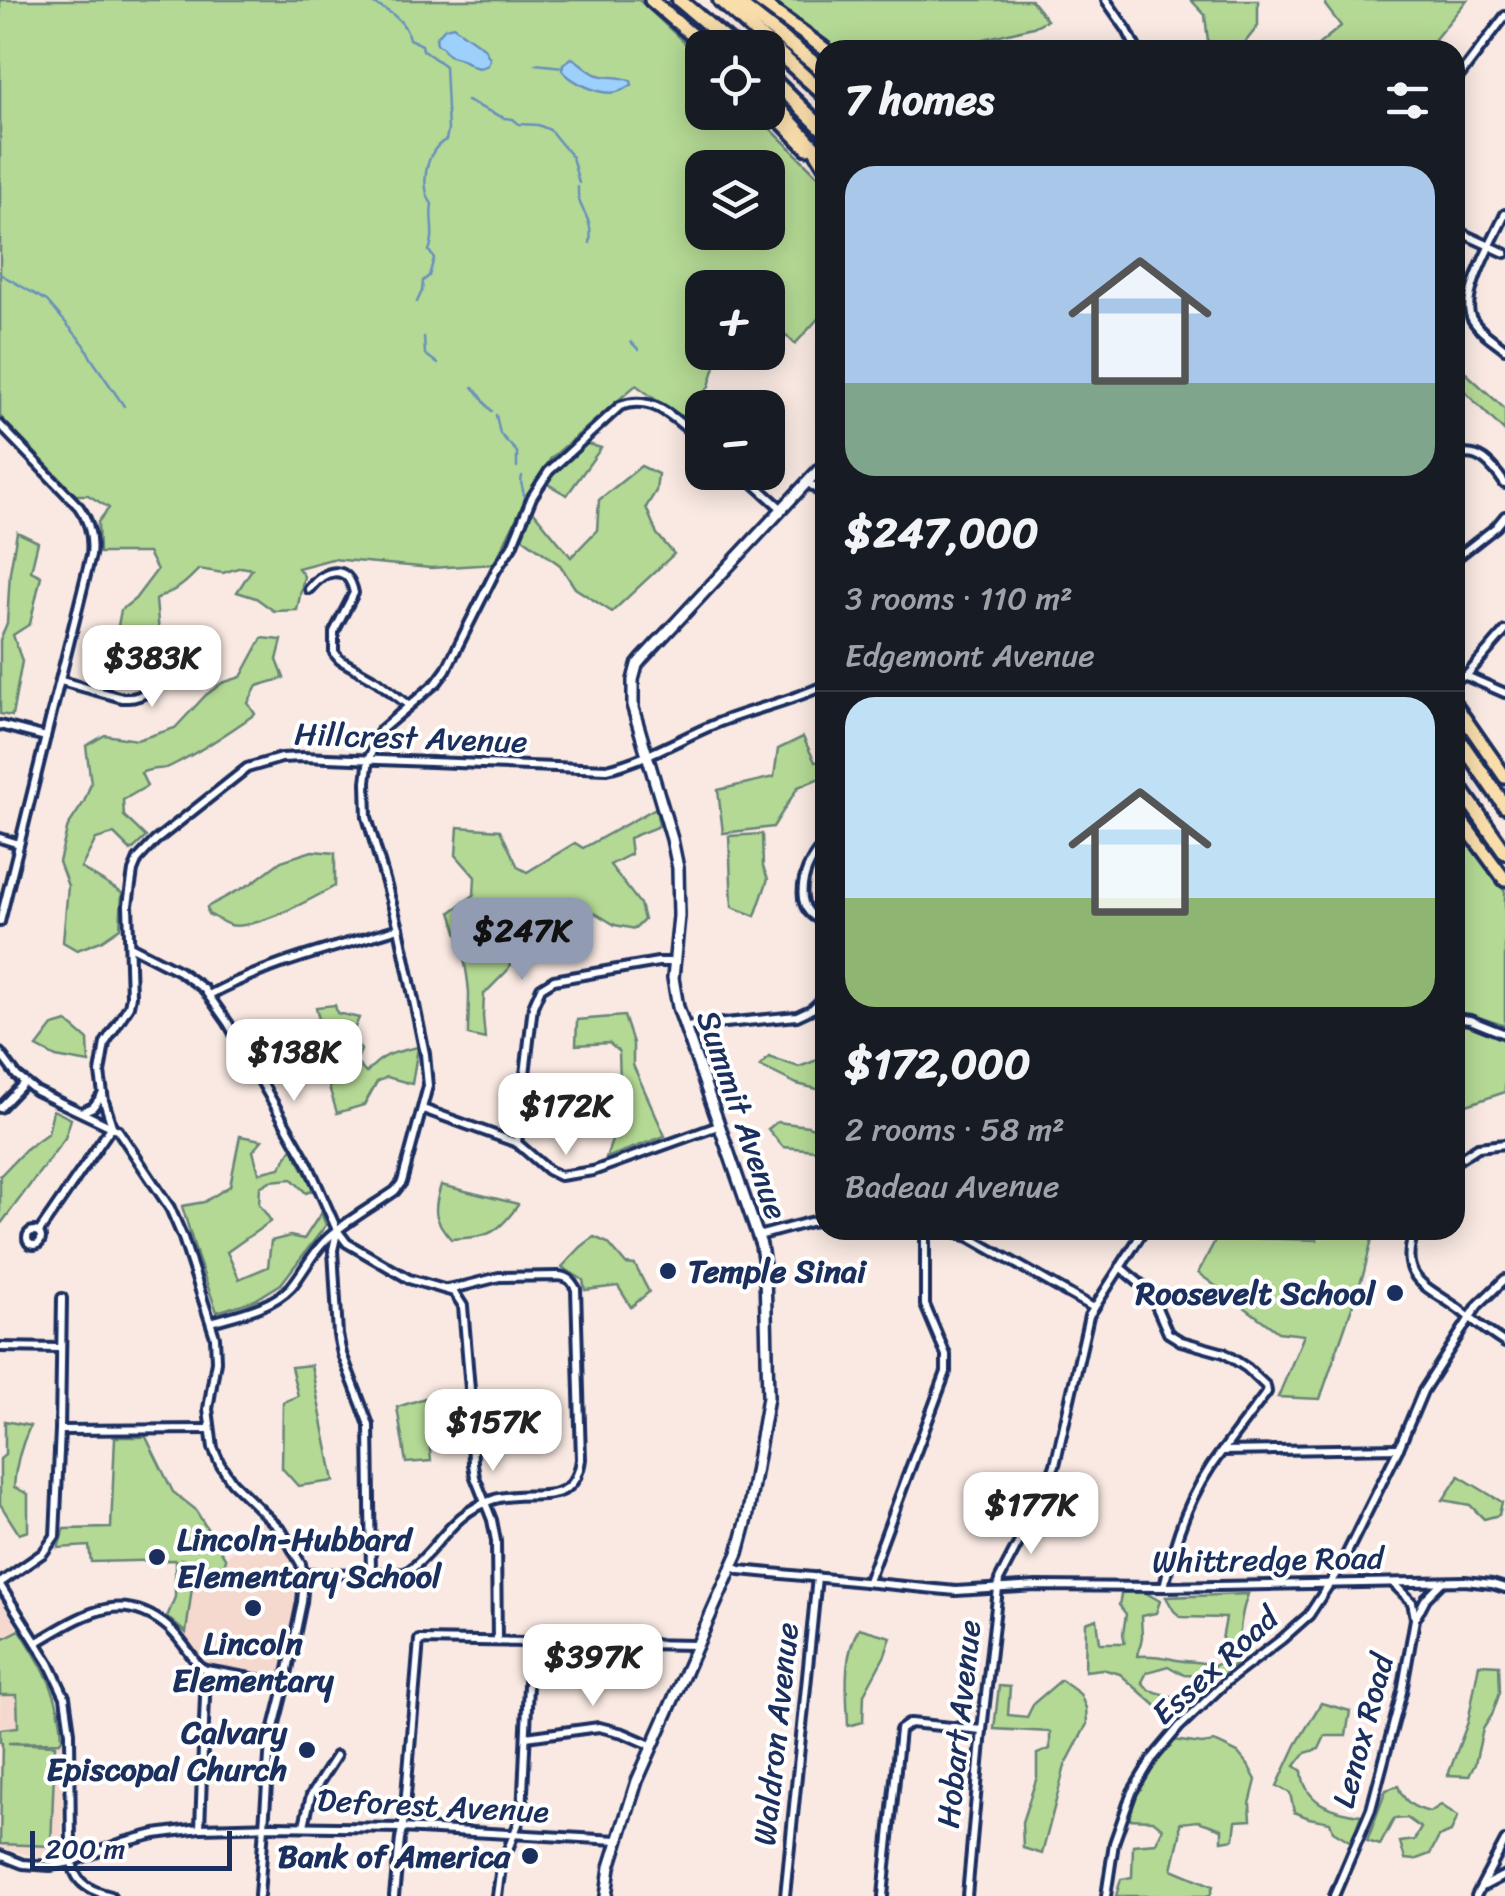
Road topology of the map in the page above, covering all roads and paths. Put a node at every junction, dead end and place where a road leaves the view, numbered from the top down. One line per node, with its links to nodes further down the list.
1 (650, 0): 9 (main road)
2 (679, 0): 8 (highway)
3 (720, 0): 16 (highway)
4 (734, 0): 14 (highway)
5 (758, 0): 13 (main road)
6 (1106, 0): 12 (street)
7 (1505, 16): 15 (street)
8 (710, 25): 10 (highway); 11 (highway)
9 (685, 30)
10 (713, 30)
11 (716, 30)
12 (1132, 40)
13 (815, 42)
14 (815, 64)
15 (1465, 69)
16 (815, 86)
17 (785, 92): 19 (highway)
18 (785, 115): 21 (highway)
19 (815, 121)
20 (785, 125): 22 (main road)
21 (815, 149)
22 (815, 155)
23 (1505, 214): 25 (street)
24 (1465, 235): 25 (street)
25 (1490, 246): 26 (street); 27 (street)
26 (1505, 253)
27 (1505, 349)
28 (0, 425): 43 (street)
29 (685, 428): 46 (street)
30 (1465, 454): 33 (street)
31 (815, 474): 32 (street, Summit Avenue)
32 (808, 481): 34 (street); 36 (street, Summit Avenue)
33 (1505, 484)
34 (815, 488)
35 (761, 490): 36 (street)
36 (781, 508): 51 (street, Summit Avenue)
37 (1505, 516): 38 (street)
38 (1465, 551)
39 (309, 589): 46 (street)
40 (1505, 631): 42 (street)
41 (211, 636): 43 (street)
42 (1466, 676): 45 (street)
43 (62, 681): 49 (street)
44 (815, 690): 51 (street, Hillcrest Avenue)
45 (1505, 693)
46 (408, 705): 52 (street)
47 (1465, 719): 53 (main road)
48 (0, 725): 49 (street)
49 (46, 738): 58 (street)
50 (1465, 748): 55 (highway)
51 (646, 755): 52 (street, Hillcrest Avenue); 66 (street, Summit Avenue)
52 (369, 758): 64 (street); 65 (street, Hillcrest Avenue)
53 (1505, 777)
54 (1465, 795): 59 (highway)
55 (1505, 806)
56 (1465, 826): 61 (main road)
57 (0, 838): 58 (street)
58 (19, 844): 63 (street)
59 (1505, 852)
60 (815, 854): 62 (street)
61 (1505, 880)
62 (815, 918)
63 (0, 922)
64 (399, 928): 67 (street); 76 (street)
65 (129, 945): 67 (street); 74 (street, Hillcrest Avenue)
66 (674, 962): 70 (street, Summit Avenue); 80 (street)
67 (208, 995): 84 (street)
68 (815, 1007): 70 (street)
69 (1465, 1019): 71 (street)
70 (683, 1028): 79 (street, Summit Avenue)
71 (1505, 1034)
72 (0, 1053): 73 (street)
73 (24, 1083): 75 (street); 77 (street)
74 (103, 1094): 77 (street); 78 (street, Hillcrest Avenue)
75 (0, 1108)
76 (423, 1109): 80 (street); 84 (street)
77 (82, 1112): 78 (street)
78 (112, 1126): 85 (street); 99 (street)
79 (718, 1126): 80 (street); 86 (street, Summit Avenue)
80 (517, 1144)
81 (1505, 1144): 82 (street)
82 (1465, 1155)
83 (815, 1222): 86 (street)
84 (337, 1230): 94 (street); 99 (street); 110 (street)
85 (38, 1232)
86 (757, 1236): 108 (street, Summit Avenue)
87 (925, 1240): 112 (street)
88 (973, 1240): 97 (street)
89 (1138, 1240): 91 (street, Hobart Avenue)
90 (1414, 1240): 98 (street)
91 (1120, 1267): 97 (street, Hobart Avenue); 106 (street)
92 (1505, 1279): 98 (street, Essex Road)
93 (474, 1284): 94 (street); 96 (street); 107 (street)
94 (446, 1289): 96 (street)
95 (62, 1298): 102 (street)
96 (463, 1306): 107 (street)
97 (1094, 1308): 119 (street, Hobart Avenue)
98 (1470, 1318): 100 (street); 105 (street, Essex Road)
99 (211, 1322): 103 (street)
100 (1505, 1343)
101 (0, 1347): 102 (street)
102 (60, 1348): 104 (street)
103 (210, 1429): 104 (street); 109 (street)
104 (60, 1430): 115 (street)
105 (1399, 1448): 106 (street); 113 (street, Essex Road)
106 (1222, 1451): 117 (street)
107 (484, 1504): 110 (street); 122 (street)
108 (733, 1567): 111 (street, Whittredge Road); 124 (street, Summit Avenue)
109 (303, 1574): 110 (street); 126 (street)
110 (371, 1574)
111 (817, 1577): 112 (street, Whittredge Road); 147 (street, Waldron Avenue)
112 (868, 1581): 119 (street, Whittredge Road)
113 (1331, 1582): 116 (street, Whittredge Road); 117 (street, Whittredge Road); 150 (street, Essex Road)
114 (1442, 1582): 116 (street, Whittredge Road); 118 (street, Whittredge Road); 120 (street, Lenox Road)
115 (0, 1584): 121 (street)
116 (1393, 1584): 120 (street)
117 (1164, 1587): 119 (street, Whittredge Road)
118 (1505, 1588)
119 (998, 1589): 127 (street, Hobart Avenue)
120 (1415, 1619): 151 (street, Lenox Road)
121 (37, 1642): 125 (street); 139 (street)
122 (497, 1642): 123 (street); 134 (street)
123 (530, 1642): 124 (street); 128 (street)
124 (696, 1645): 129 (street, Summit Avenue)
125 (206, 1670): 126 (street); 133 (street)
126 (285, 1684): 132 (street)
127 (982, 1730): 148 (street); 149 (street, Hobart Avenue)
128 (526, 1737): 129 (street); 135 (street)
129 (652, 1746): 136 (street, Summit Avenue)
130 (336, 1756): 131 (street)
131 (304, 1825): 132 (street, Deforest Avenue); 134 (street, Deforest Avenue)
132 (262, 1826): 133 (street, Deforest Avenue); 143 (street)
133 (200, 1828): 139 (street, Deforest Avenue)
134 (401, 1828): 135 (street, Deforest Avenue); 144 (street)
135 (515, 1836): 136 (street, Deforest Avenue); 145 (street)
136 (617, 1840): 146 (street, Summit Avenue)
137 (1505, 1841): 141 (street)
138 (0, 1855): 139 (street)
139 (71, 1862): 142 (street)
140 (1505, 1875): 141 (street)
141 (1482, 1887): 152 (street)
142 (110, 1896)
143 (258, 1896)
144 (394, 1896)
145 (497, 1896)
146 (606, 1896)
147 (786, 1896)
148 (882, 1896)
149 (967, 1896)
150 (1106, 1896)
151 (1334, 1896)
152 (1476, 1896)

